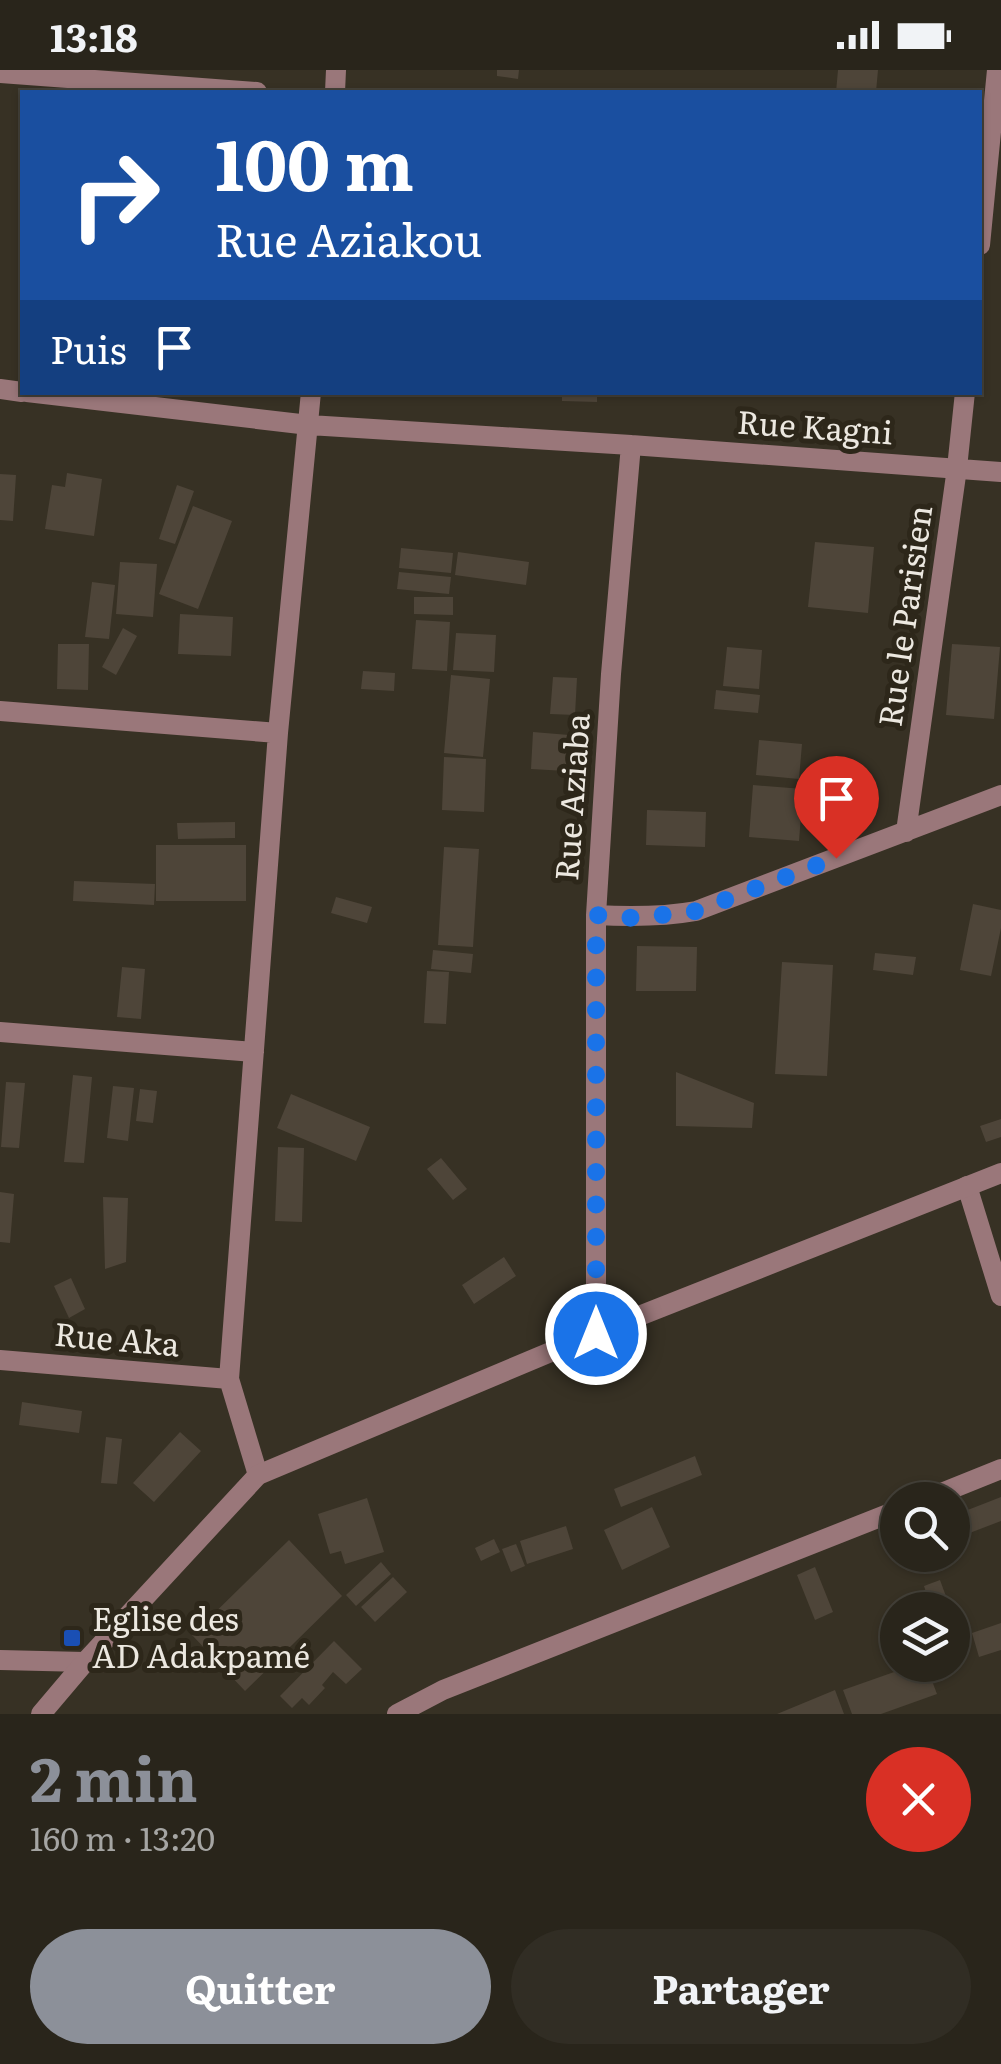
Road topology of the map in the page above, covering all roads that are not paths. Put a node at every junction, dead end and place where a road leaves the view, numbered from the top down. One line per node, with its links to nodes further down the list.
1 (997, 70): 4 (street)
2 (0, 73): 3 (street)
3 (230, 90)
4 (990, 156): 5 (street)
5 (982, 226)
6 (50, 395): 9 (street, Rue Kagni)
7 (311, 395): 9 (street)
8 (964, 395): 11 (street, Rue le Parisien)
9 (309, 426): 10 (street, Rue Kagni); 14 (street)
10 (631, 445): 11 (street, Rue Kagni); 17 (street, Rue Aziaba)
11 (956, 468): 12 (street, Rue Kagni); 16 (street, Rue le Parisien)
12 (1001, 472)
13 (0, 710): 14 (street)
14 (278, 733): 19 (street)
15 (1001, 795): 16 (street)
16 (906, 832): 17 (street)
17 (596, 915): 23 (street, Rue Aziaba)
18 (0, 1032): 19 (street)
19 (254, 1052): 25 (street)
20 (1001, 1172): 21 (street)
21 (968, 1186): 22 (street); 23 (street)
22 (1001, 1296)
23 (596, 1334): 27 (street)
24 (0, 1360): 25 (street, Rue Aka)
25 (229, 1379): 27 (street)
26 (1001, 1469): 28 (street)
27 (258, 1476): 31 (street)
28 (969, 1482)
29 (880, 1517): 33 (street)
30 (0, 1660): 31 (street)
31 (85, 1662): 32 (street)
32 (41, 1714)
33 (396, 1714)

